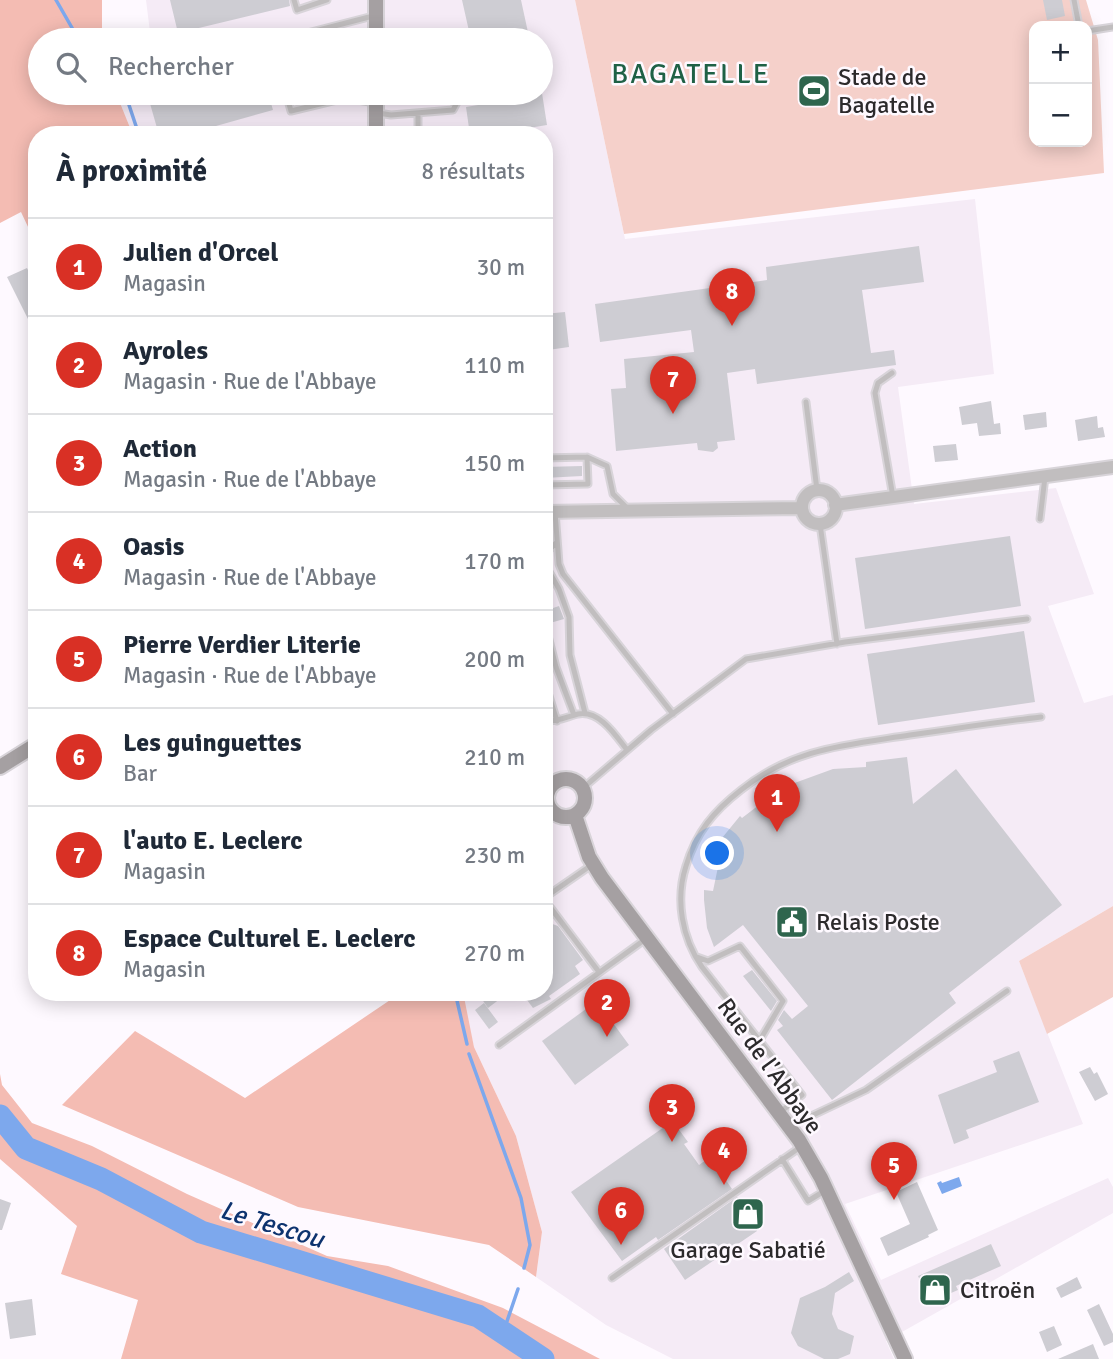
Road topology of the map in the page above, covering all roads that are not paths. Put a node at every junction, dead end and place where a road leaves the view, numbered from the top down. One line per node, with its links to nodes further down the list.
1 (294, 0): 2 (lane)
2 (327, 0)
3 (1074, 0): 5 (lane)
4 (376, 7): 7 (lane); 8 (main road)
5 (1078, 21)
6 (1113, 27): 9 (lane)
7 (315, 28)
8 (376, 28)
9 (1092, 30)
10 (289, 105): 11 (lane)
11 (316, 105)
12 (376, 105): 16 (main road)
13 (379, 105): 15 (lane)
14 (456, 105): 15 (lane)
15 (418, 113): 17 (lane)
16 (380, 126)
17 (418, 126)
18 (892, 373): 26 (lane)
19 (806, 402): 25 (lane)
20 (587, 457): 21 (lane); 24 (lane); 29 (lane)
21 (553, 458)
22 (1113, 467): 23 (street)
23 (1045, 476): 26 (street); 31 (lane)
24 (553, 485)
25 (817, 490): 27 (street); 28 (street)
26 (893, 497): 27 (street)
27 (835, 505): 32 (street)
28 (802, 508): 29 (street); 32 (street)
29 (628, 509): 30 (street)
30 (553, 511)
31 (1040, 519)
32 (820, 524): 38 (lane)
33 (553, 530): 34 (lane)
34 (556, 542): 35 (lane); 42 (lane)
35 (553, 545)
36 (553, 579): 41 (lane)
37 (1027, 619): 38 (lane)
38 (837, 643): 42 (lane)
39 (553, 655): 43 (lane)
40 (553, 708): 46 (lane)
41 (585, 713): 43 (lane); 48 (lane)
42 (673, 714): 48 (lane)
43 (574, 715): 46 (lane)
44 (1041, 717): 58 (lane)
45 (553, 721): 46 (lane)
46 (557, 721)
47 (28, 750): 49 (main road)
48 (627, 750): 51 (lane)
49 (0, 767)
50 (553, 780): 51 (main road)
51 (583, 788): 53 (main road)
52 (553, 811): 53 (main road)
53 (575, 815): 54 (main road, Rue de l'Abbaye)
54 (593, 864): 55 (lane); 57 (main road, Rue de l'Abbaye)
55 (553, 892)
56 (553, 910): 59 (lane)
57 (647, 939): 59 (lane); 63 (main road, Rue de l'Abbaye)
58 (694, 956): 61 (lane); 61 (lane)
59 (599, 972): 62 (lane)
60 (1007, 991): 64 (lane)
61 (760, 1040): 63 (lane)
62 (499, 1045)
63 (779, 1113): 64 (main road, Rue de l'Abbaye)
64 (789, 1127): 65 (main road, Rue de l'Abbaye)
65 (802, 1146): 66 (lane); 67 (main road, Rue de l'Abbaye)
66 (782, 1158): 67 (lane); 68 (lane)
67 (826, 1190): 69 (main road, Rue de l'Abbaye)
68 (612, 1278)
69 (904, 1358)

